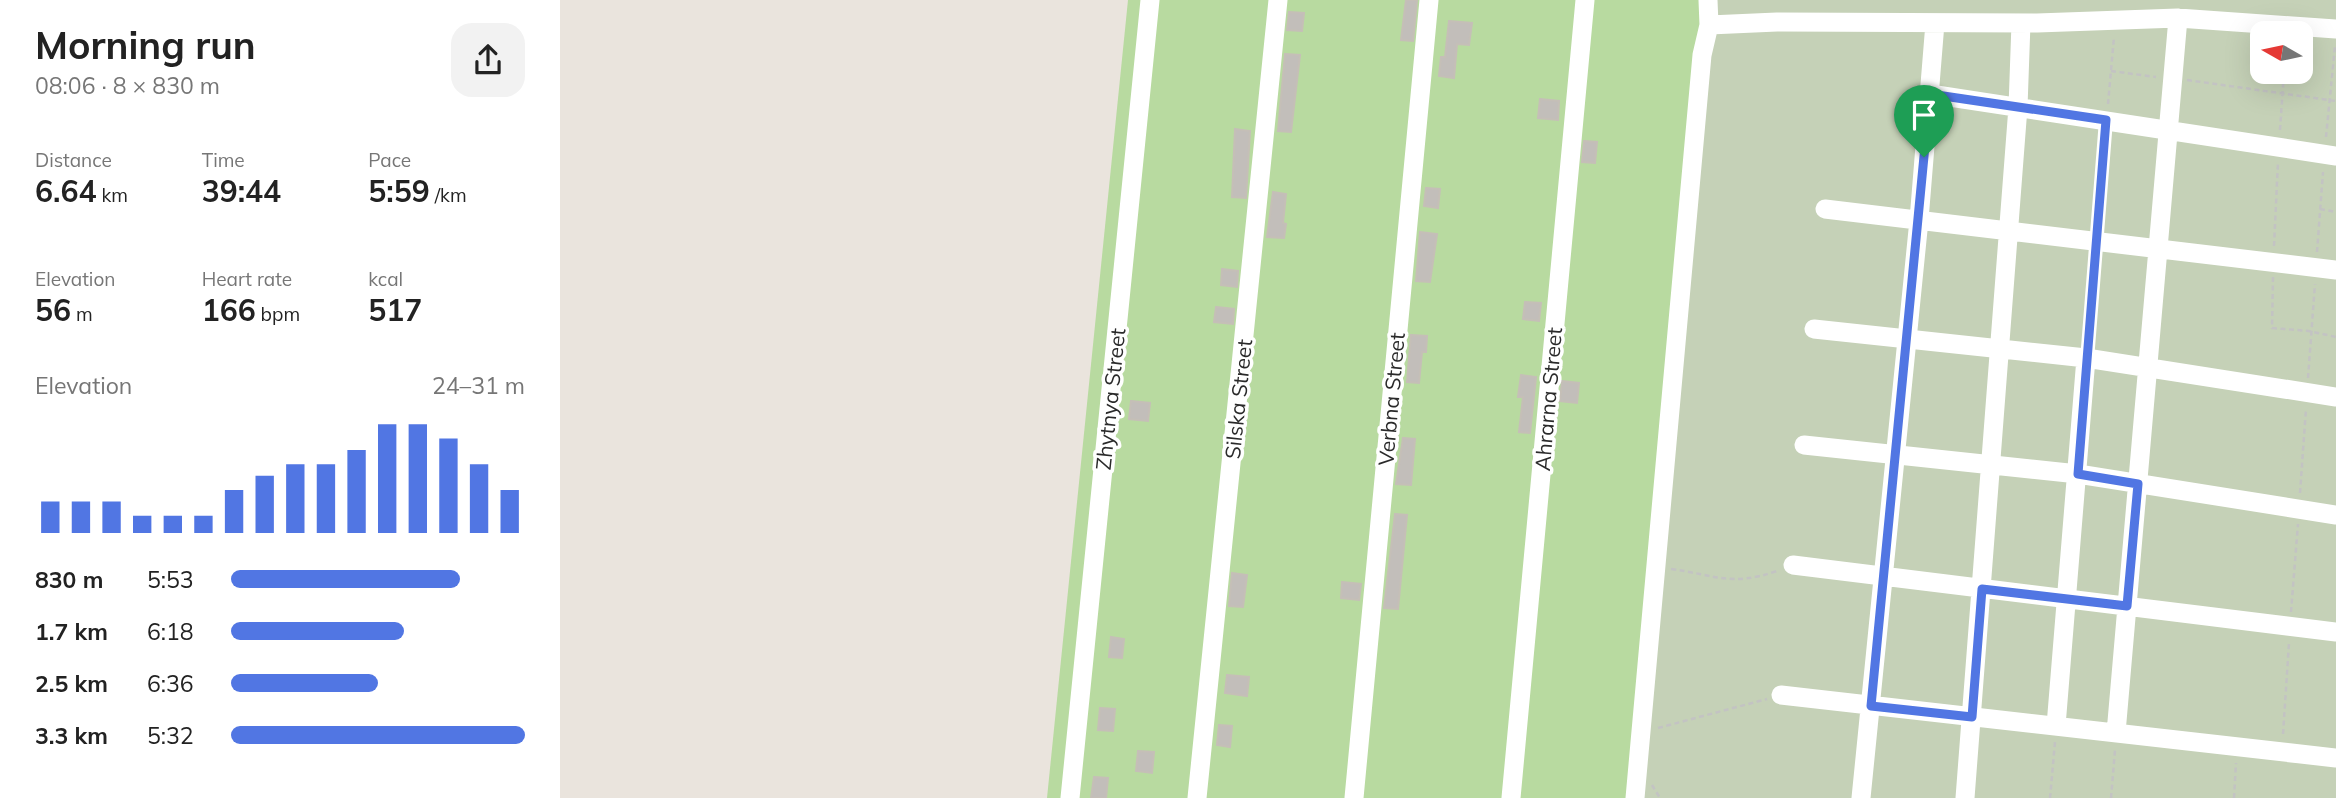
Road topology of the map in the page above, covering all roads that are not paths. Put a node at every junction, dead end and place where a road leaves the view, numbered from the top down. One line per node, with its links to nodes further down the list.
1 (1150, 0): 44 (lane, Zhytnya Street)
2 (1278, 0): 45 (lane, Silska Street)
3 (1429, 0): 46 (lane, Verbna Street)
4 (1585, 0): 47 (lane, Ahrarna Street)
5 (1708, 0): 9 (lane)
6 (2178, 18): 8 (lane); 10 (lane); 13 (lane)
7 (1935, 23): 8 (lane); 9 (lane); 11 (lane)
8 (2021, 23): 12 (lane)
9 (1709, 25): 48 (lane)
10 (2336, 29)
11 (1930, 94): 12 (lane); 16 (lane)
12 (2018, 107): 13 (lane); 17 (lane)
13 (2168, 129): 14 (lane); 18 (lane)
14 (2336, 156)
15 (1825, 209): 16 (lane)
16 (1919, 219): 17 (lane); 21 (lane)
17 (2009, 230): 18 (lane); 22 (lane)
18 (2158, 247): 19 (lane); 24 (lane)
19 (2336, 270)
20 (1814, 329): 21 (lane)
21 (1907, 339): 22 (lane); 27 (lane)
22 (2000, 349): 23 (lane); 28 (lane)
23 (2087, 358): 24 (lane); 29 (lane)
24 (2148, 368): 25 (lane); 30 (lane)
25 (2336, 397)
26 (1804, 445): 27 (lane)
27 (1895, 455): 28 (lane); 33 (lane)
28 (1991, 465): 29 (lane); 34 (lane)
29 (2078, 474): 30 (lane); 35 (lane)
30 (2138, 484): 31 (lane); 36 (lane)
31 (2336, 515)
32 (1793, 565): 33 (lane)
33 (1883, 577): 34 (lane); 39 (lane)
34 (1982, 589): 35 (lane); 40 (lane)
35 (2067, 599): 36 (lane); 41 (lane)
36 (2127, 606): 37 (lane); 42 (lane)
37 (2336, 632)
38 (1781, 695): 39 (lane)
39 (1871, 706): 40 (lane); 49 (lane)
40 (1972, 717): 41 (lane); 50 (lane)
41 (2056, 726): 42 (lane)
42 (2116, 733): 43 (lane)
43 (2336, 758)
44 (1070, 798)
45 (1197, 798)
46 (1354, 798)
47 (1511, 798)
48 (1635, 798)
49 (1861, 798)
50 (1965, 798)

